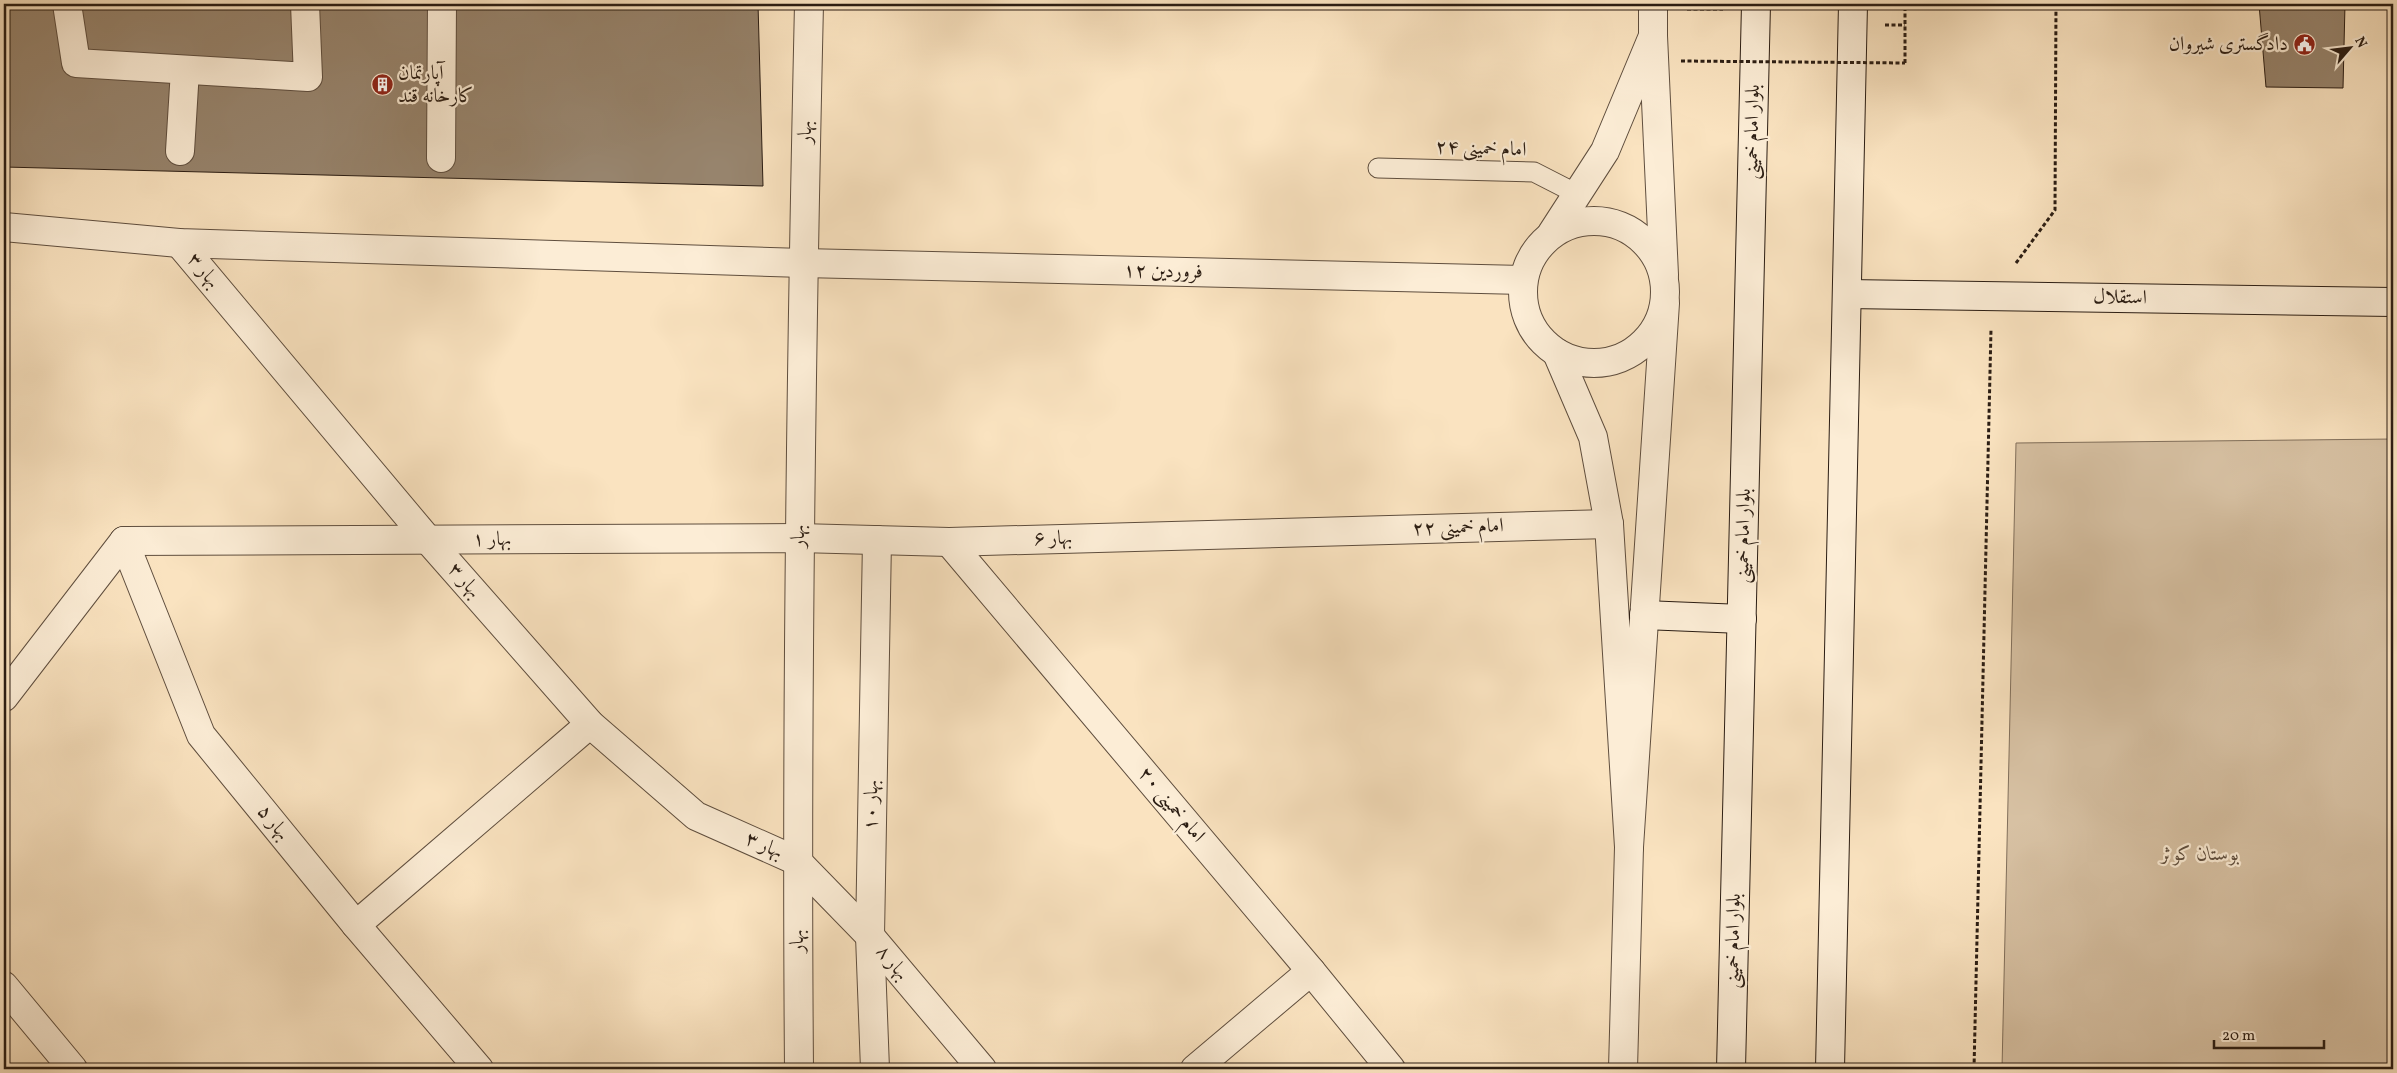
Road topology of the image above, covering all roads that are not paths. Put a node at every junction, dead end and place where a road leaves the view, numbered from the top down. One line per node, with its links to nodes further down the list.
1 (68, 4): 9 (street)
2 (306, 4): 9 (street)
3 (442, 4): 11 (street)
4 (808, 4): 17 (street, بهار)
5 (1653, 4): 8 (street)
6 (1853, 4): 20 (street)
7 (1756, 6): 32 (street, بلوار امام خمینی)
8 (1653, 36): 13 (street); 18 (street)
9 (185, 70): 10 (street)
10 (180, 151)
11 (441, 158)
12 (1378, 168): 13 (lane, امام خمینی ۲۴)
13 (1577, 194): 15 (street)
14 (4, 227): 16 (street, ۱۲ فروردین)
15 (1552, 233): 18 (street); 19 (street)
16 (179, 243): 17 (street, ۱۲ فروردین); 29 (street, بهار ۳)
17 (803, 263): 19 (street, ۱۲ فروردین); 26 (street, بهار)
18 (1664, 274): 22 (street)
19 (1523, 280): 23 (street)
20 (1847, 294): 21 (street, استقلال); 50 (street)
21 (2393, 302)
22 (1665, 303): 23 (street); 31 (street)
23 (1557, 353): 24 (street)
24 (1609, 524): 25 (street, امام خمینی ۲۲); 35 (street)
25 (1306, 532): 30 (street, بهار ۶)
26 (799, 538): 27 (street, بهار ۶); 29 (street, بهار ۱); 36 (street, بهار)
27 (877, 540): 30 (street, بهار ۶); 38 (street, بهار ۱۰)
28 (124, 541): 29 (street, بهار ۱); 33 (street); 37 (street, بهار ۵)
29 (429, 541): 34 (street, بهار ۳)
30 (949, 542): 39 (street, امام خمینی ۲۰)
31 (1644, 615): 32 (street); 35 (street)
32 (1742, 620): 49 (street, بلوار امام خمینی)
33 (4, 698)
34 (590, 724): 36 (street, بهار ۳); 37 (street)
35 (1629, 846): 48 (street)
36 (797, 860): 38 (street, بهار ۸); 43 (street, بهار)
37 (356, 925): 42 (street, بهار ۵)
38 (870, 936): 44 (street, بهار ۱۰); 45 (street, بهار ۸)
39 (1311, 970): 46 (street); 47 (street, امام خمینی ۲۰)
40 (4, 986): 41 (street)
41 (73, 1069)
42 (480, 1069)
43 (799, 1069)
44 (875, 1069)
45 (982, 1069)
46 (1195, 1069)
47 (1391, 1069)
48 (1623, 1069)
49 (1731, 1069)
50 (1830, 1069)

